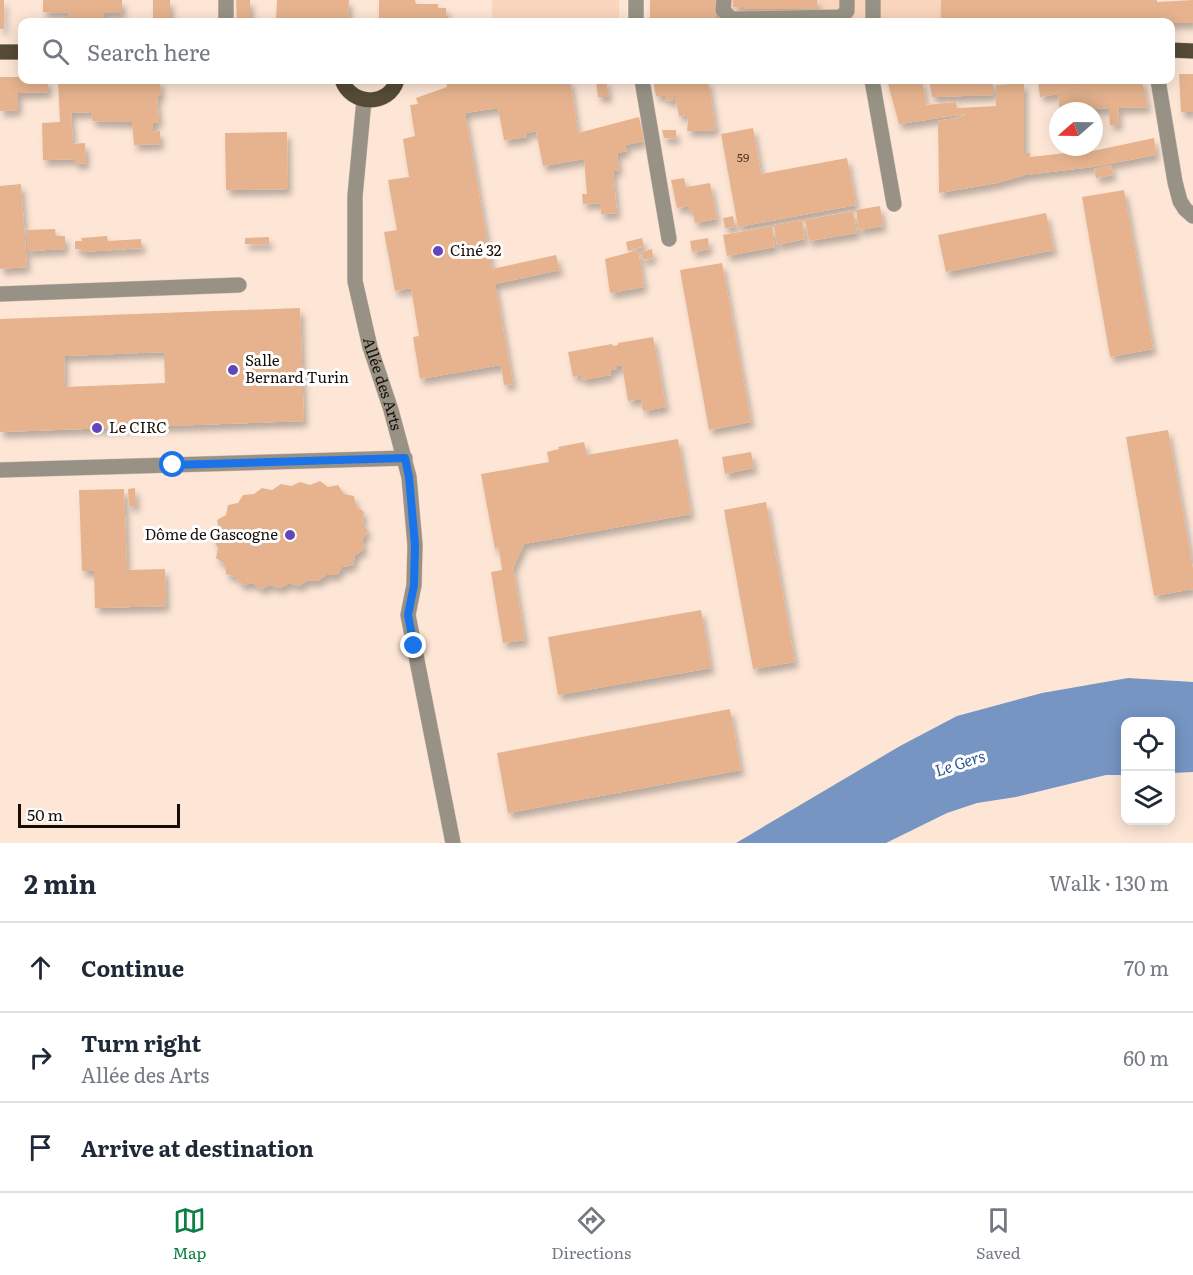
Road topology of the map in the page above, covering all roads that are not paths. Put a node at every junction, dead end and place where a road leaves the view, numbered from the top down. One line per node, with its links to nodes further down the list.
1 (226, 0): 6 (street)
2 (636, 0): 7 (street)
3 (723, 0): 8 (street)
4 (847, 0): 9 (street)
5 (873, 0): 10 (street)
6 (226, 18)
7 (636, 18)
8 (730, 18)
9 (786, 18)
10 (873, 18)
11 (1175, 50): 12 (main road)
12 (1193, 51)
13 (0, 52): 14 (main road)
14 (18, 52)
15 (344, 84): 20 (main road)
16 (396, 84): 20 (main road)
17 (643, 84): 23 (street)
18 (873, 84): 21 (street)
19 (1159, 84): 22 (street)
20 (364, 100): 26 (street, Allée des Arts)
21 (894, 204)
22 (1193, 216)
23 (669, 239)
24 (239, 285): 25 (street)
25 (0, 294)
26 (405, 458): 27 (street); 28 (street, Allée des Arts)
27 (0, 470)
28 (453, 843)

